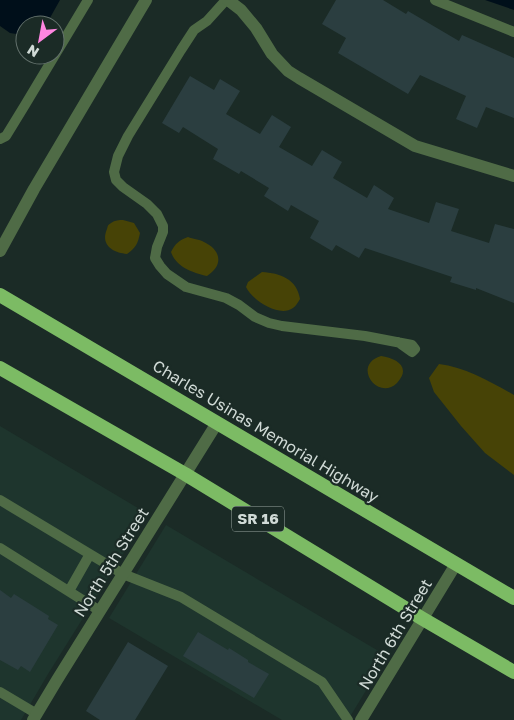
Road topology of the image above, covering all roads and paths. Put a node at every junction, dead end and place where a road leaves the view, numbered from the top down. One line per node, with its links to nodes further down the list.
1 (88, 0): 6 (lane)
2 (146, 0): 8 (street)
3 (227, 0): 7 (street); 10 (lane)
4 (436, 0): 5 (lane)
5 (514, 32)
6 (0, 139)
7 (514, 176)
8 (0, 251)
9 (0, 295): 12 (highway, Charles Usinas Memorial Highway)
10 (398, 342)
11 (0, 368): 13 (highway, SR 16)
12 (217, 423): 13 (street, North 5th Street); 17 (highway, Charles Usinas Memorial Highway)
13 (185, 474): 18 (street, North 5th Street); 22 (highway, SR 16)
14 (0, 500): 16 (lane)
15 (0, 548): 19 (lane)
16 (90, 554): 18 (lane); 19 (lane)
17 (456, 564): 20 (highway, Charles Usinas Memorial Highway); 22 (street, North 6th Street)
18 (123, 574): 21 (street, North 5th Street); 26 (lane)
19 (68, 591): 21 (lane)
20 (514, 598)
21 (100, 611): 25 (street, North 5th Street)
22 (423, 619): 23 (highway, SR 16); 27 (street, North 6th Street)
23 (514, 672)
24 (0, 692): 25 (lane)
25 (35, 717)
26 (348, 720)
27 (361, 720)

